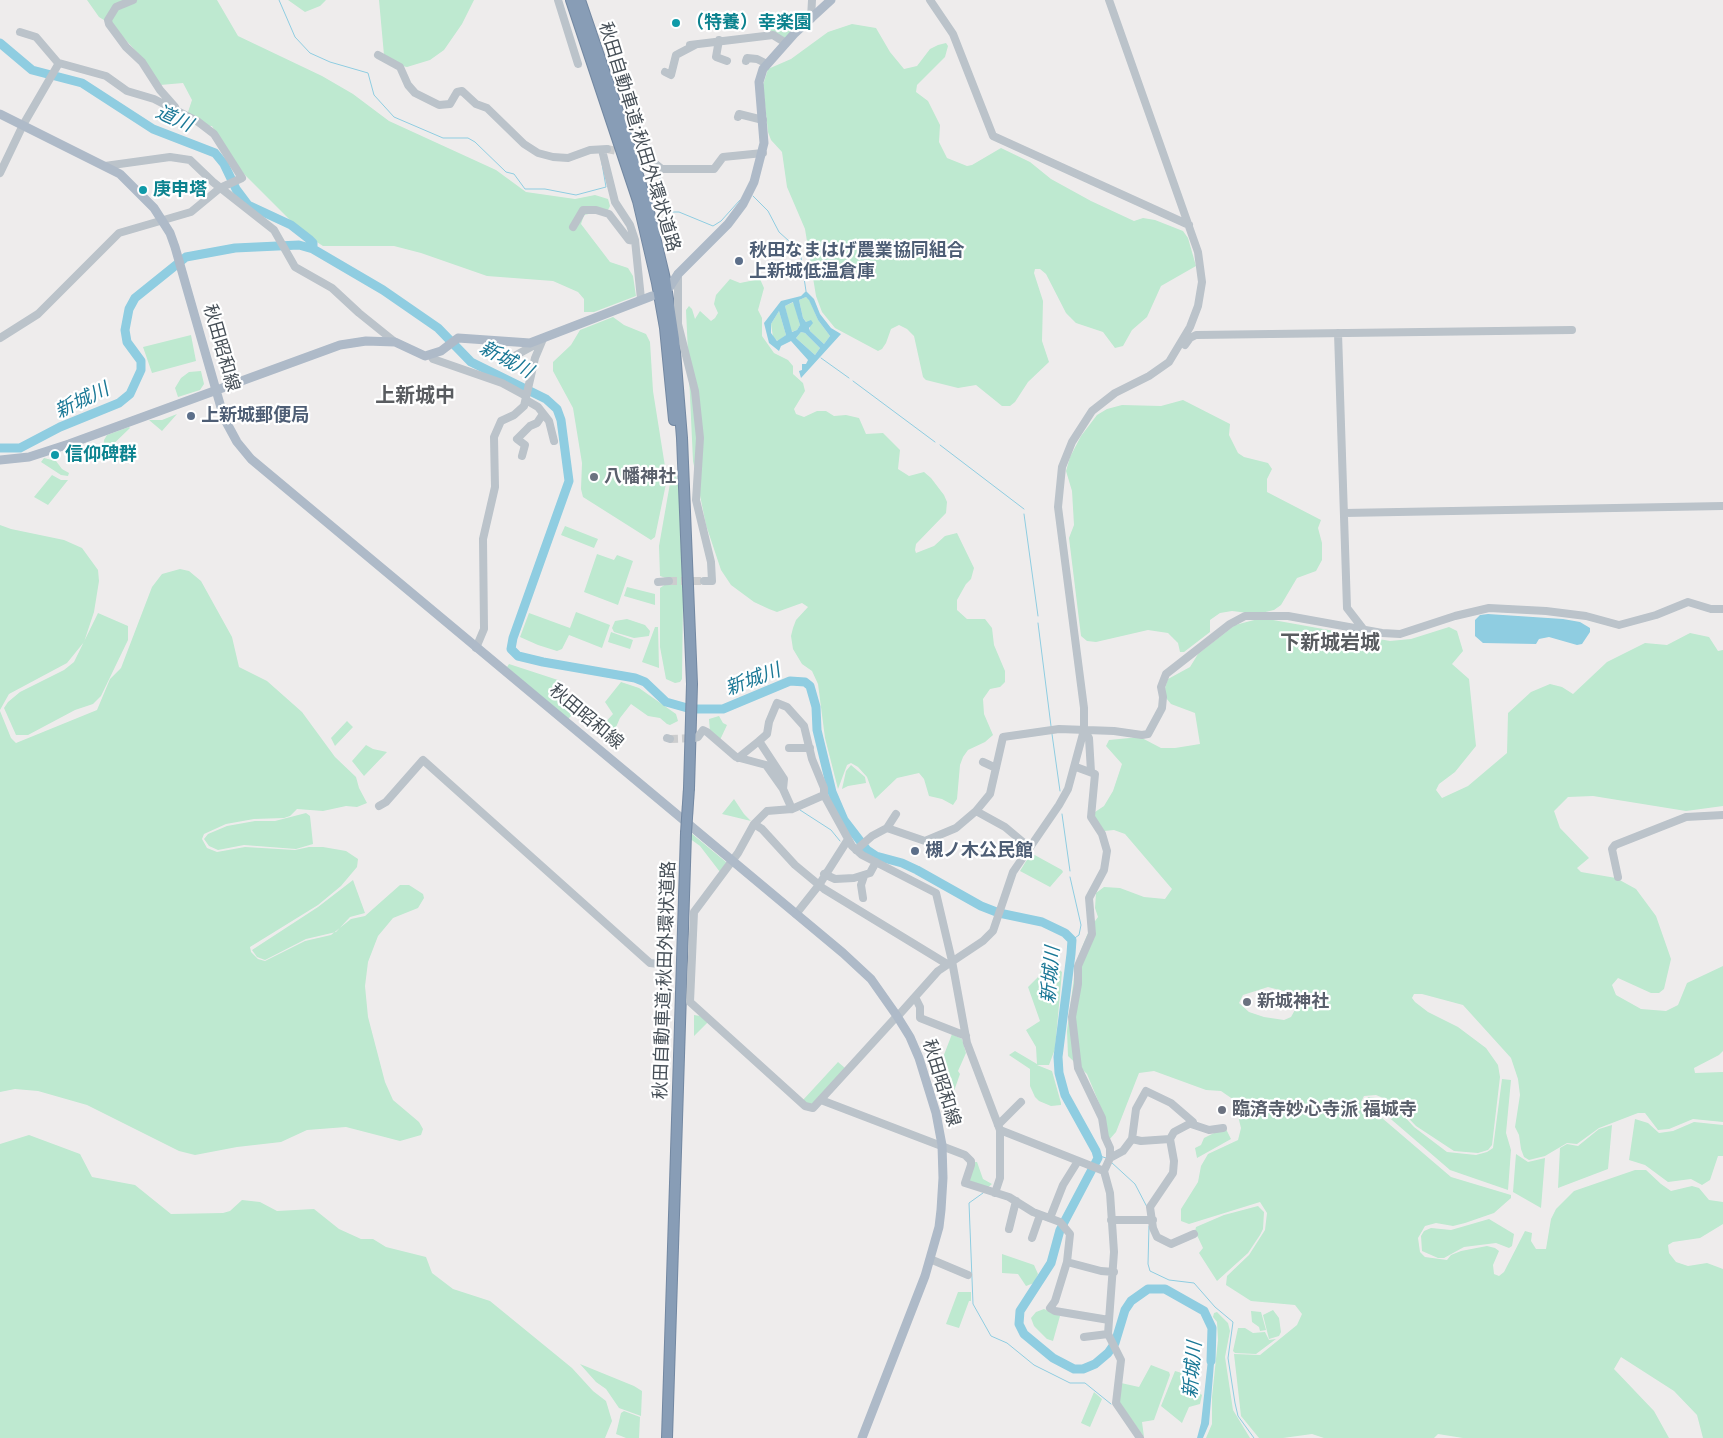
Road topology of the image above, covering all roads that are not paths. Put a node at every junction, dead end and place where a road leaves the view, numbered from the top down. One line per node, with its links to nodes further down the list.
1 (133, 0): 21 (street)
2 (558, 0): 18 (street)
3 (571, 0): 55 (highway, 秋田自動車道;秋田外環状道路)
4 (580, 0): 55 (highway, 秋田自動車道;秋田外環状道路)
5 (812, 0): 9 (street)
6 (832, 0): 9 (main road)
7 (930, 0): 32 (street)
8 (1109, 0): 32 (street)
9 (811, 18): 11 (main road)
10 (20, 32): 17 (street)
11 (786, 42): 12 (street); 19 (main road)
12 (718, 44): 13 (street); 15 (street); 20 (street)
13 (726, 48)
14 (378, 54): 34 (street)
15 (727, 61)
16 (746, 61): 19 (street)
17 (59, 64): 21 (street); 25 (street)
18 (578, 64)
19 (767, 64): 24 (main road)
20 (665, 72)
21 (178, 111): 30 (street)
22 (0, 114): 25 (main road, 秋田昭和線)
23 (738, 117): 24 (street)
24 (763, 120): 26 (main road)
25 (23, 126): 28 (main road, 秋田昭和線); 29 (street)
26 (763, 153): 27 (street); 35 (main road)
27 (647, 157)
28 (105, 166): 30 (street); 31 (main road, 秋田昭和線)
29 (0, 173)
30 (220, 188): 31 (street); 43 (street)
31 (162, 220): 41 (street); 47 (main road, 秋田昭和線)
32 (1189, 226): 46 (street)
33 (573, 227): 34 (street)
34 (635, 241): 38 (street)
35 (678, 274): 36 (main road); 57 (street)
36 (670, 288)
37 (652, 296): 38 (main road)
38 (641, 299): 42 (main road)
39 (1572, 330): 40 (street)
40 (1338, 333): 46 (street); 54 (street)
41 (0, 338)
42 (543, 339): 44 (main road); 45 (street); 48 (street)
43 (395, 342): 44 (main road); 47 (main road)
44 (431, 356): 48 (street)
45 (509, 359)
46 (1169, 362): 62 (street)
47 (216, 392): 52 (main road); 61 (main road, 秋田昭和線)
48 (526, 396): 49 (street); 61 (street)
49 (543, 414): 50 (street); 51 (street)
50 (554, 441)
51 (522, 456)
52 (0, 460)
53 (1723, 506): 54 (street)
54 (1344, 512): 60 (street)
55 (685, 523): 123 (highway, 秋田自動車道;秋田外環状道路, bridge)
56 (669, 581): 58 (street)
57 (704, 581)
58 (658, 582)
59 (1723, 609): 60 (street)
60 (1364, 630): 62 (street)
61 (476, 648): 84 (main road, 秋田昭和線)
62 (1084, 730): 69 (street); 70 (street); 71 (street)
63 (694, 738): 67 (street)
64 (759, 742): 66 (street); 67 (street); 72 (street)
65 (789, 748): 66 (street)
66 (810, 748): 73 (street)
67 (738, 758): 72 (street)
68 (983, 762): 70 (street)
69 (1076, 767): 71 (street); 82 (street)
70 (996, 768): 76 (street)
71 (1091, 772): 106 (street)
72 (783, 789): 75 (street)
73 (824, 795): 75 (street); 81 (street)
74 (379, 806): 93 (street)
75 (792, 809): 79 (street)
76 (976, 811): 80 (street); 82 (street)
77 (896, 814): 80 (street)
78 (1723, 815): 88 (street)
79 (754, 824): 84 (street); 89 (street)
80 (887, 828): 83 (street)
81 (847, 840): 83 (street); 86 (street)
82 (1030, 848): 92 (street)
83 (858, 849): 85 (street)
84 (732, 861): 91 (main road, 秋田昭和線); 97 (street)
85 (876, 862): 87 (street); 92 (street)
86 (824, 874): 87 (street); 89 (street)
87 (864, 876): 90 (street)
88 (1618, 877)
89 (819, 885): 91 (street); 92 (street)
90 (863, 898)
91 (796, 914): 95 (main road, 秋田昭和線)
92 (950, 963): 94 (street); 96 (street)
93 (667, 965)
94 (915, 997): 95 (street); 96 (street)
95 (897, 1016): 97 (street); 104 (main road, 秋田昭和線)
96 (966, 1036): 100 (street)
97 (821, 1100): 104 (street)
98 (1021, 1102): 100 (street)
99 (1191, 1124): 101 (street); 102 (street); 103 (street)
100 (999, 1127): 105 (street); 107 (street)
101 (1223, 1128)
102 (1132, 1139): 103 (street); 106 (street)
103 (1170, 1139): 112 (street)
104 (942, 1145): 107 (street); 116 (main road, 秋田昭和線)
105 (1078, 1161): 106 (street); 110 (street)
106 (1106, 1166): 111 (street)
107 (994, 1193): 108 (street)
108 (1016, 1202): 109 (street); 113 (street)
109 (1040, 1215): 110 (street); 115 (street)
110 (1050, 1218): 117 (street)
111 (1111, 1220): 112 (street); 118 (street)
112 (1149, 1220): 114 (street)
113 (1009, 1229)
114 (1194, 1234)
115 (1032, 1238)
116 (930, 1259): 119 (street); 124 (main road, 秋田昭和線)
117 (1067, 1262): 118 (street); 120 (street)
118 (1114, 1272): 120 (street)
119 (968, 1275)
120 (1109, 1320): 122 (street)
121 (1084, 1337): 122 (street)
122 (1108, 1337): 125 (street)
123 (667, 1438)
124 (862, 1438)
125 (1140, 1438)

